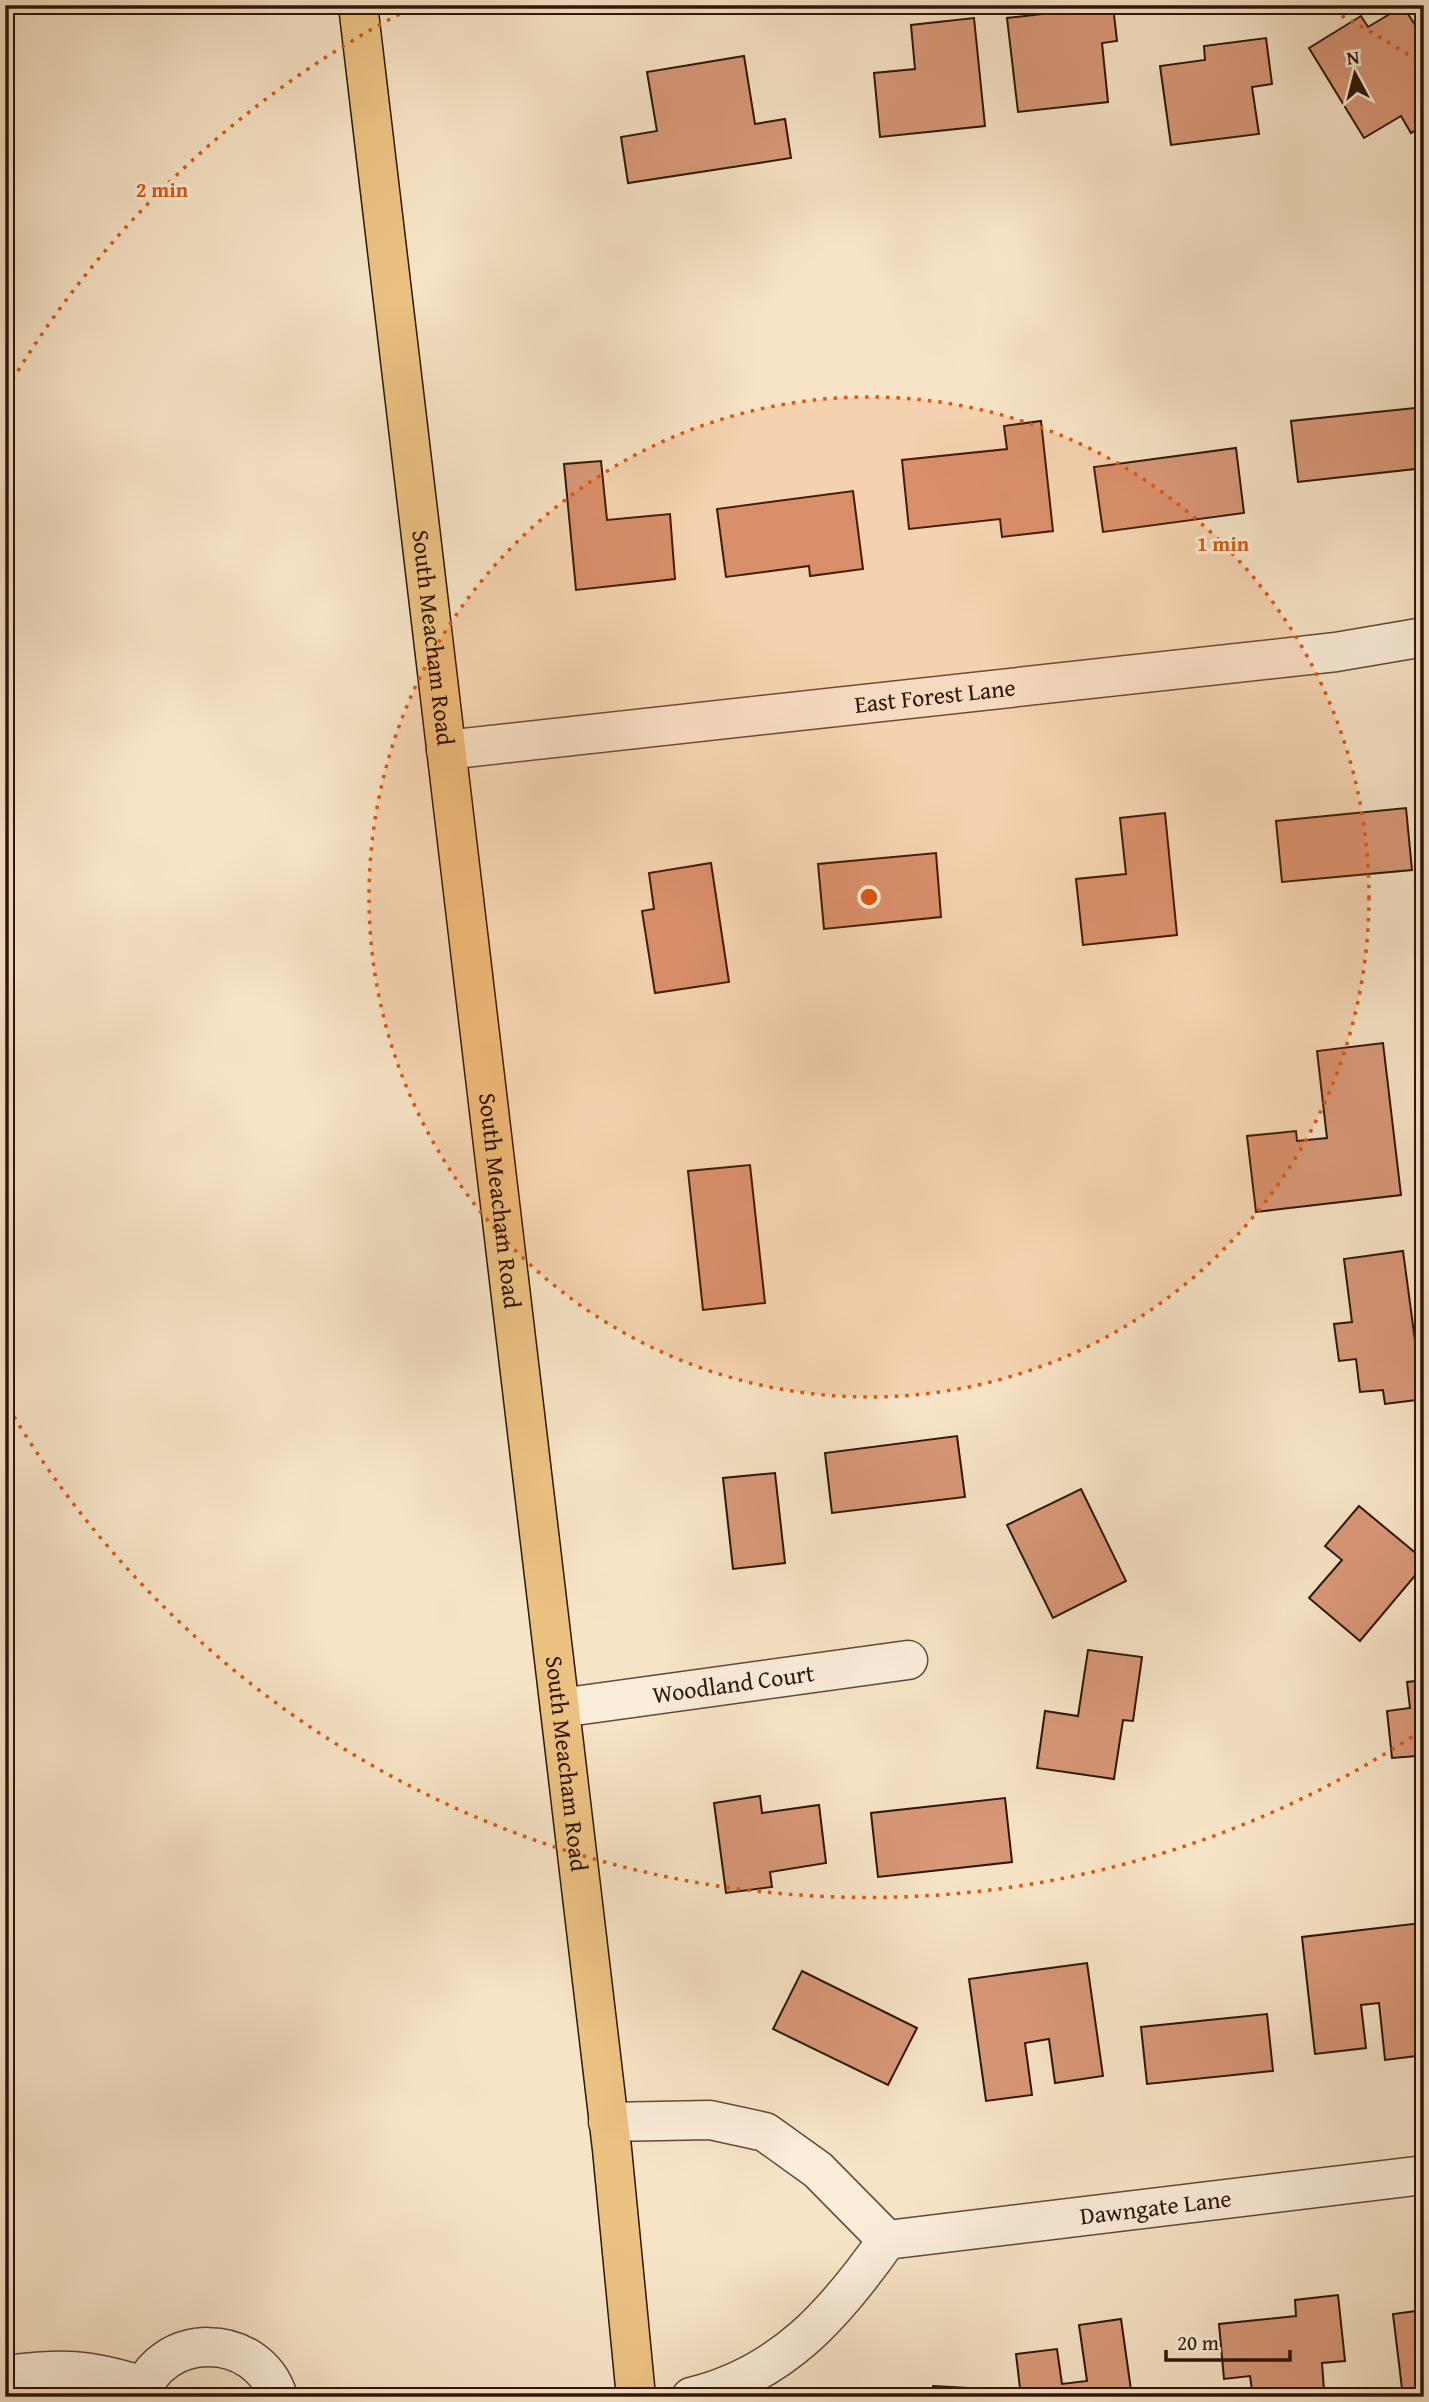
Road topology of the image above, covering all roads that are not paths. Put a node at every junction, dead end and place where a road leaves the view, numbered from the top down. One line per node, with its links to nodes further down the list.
1 (358, 5): 3 (main road, South Meacham Road)
2 (1424, 638): 3 (street, East Forest Lane)
3 (446, 750): 5 (main road, South Meacham Road)
4 (908, 1660): 5 (street, Woodland Court)
5 (560, 1708): 6 (main road, South Meacham Road)
6 (608, 2122): 8 (street); 12 (main road, South Meacham Road)
7 (1424, 2175): 8 (street, Dawngate Lane)
8 (887, 2240): 13 (street)
9 (5, 2375): 10 (street)
10 (141, 2391): 11 (street)
11 (278, 2397)
12 (636, 2397)
13 (691, 2397)

